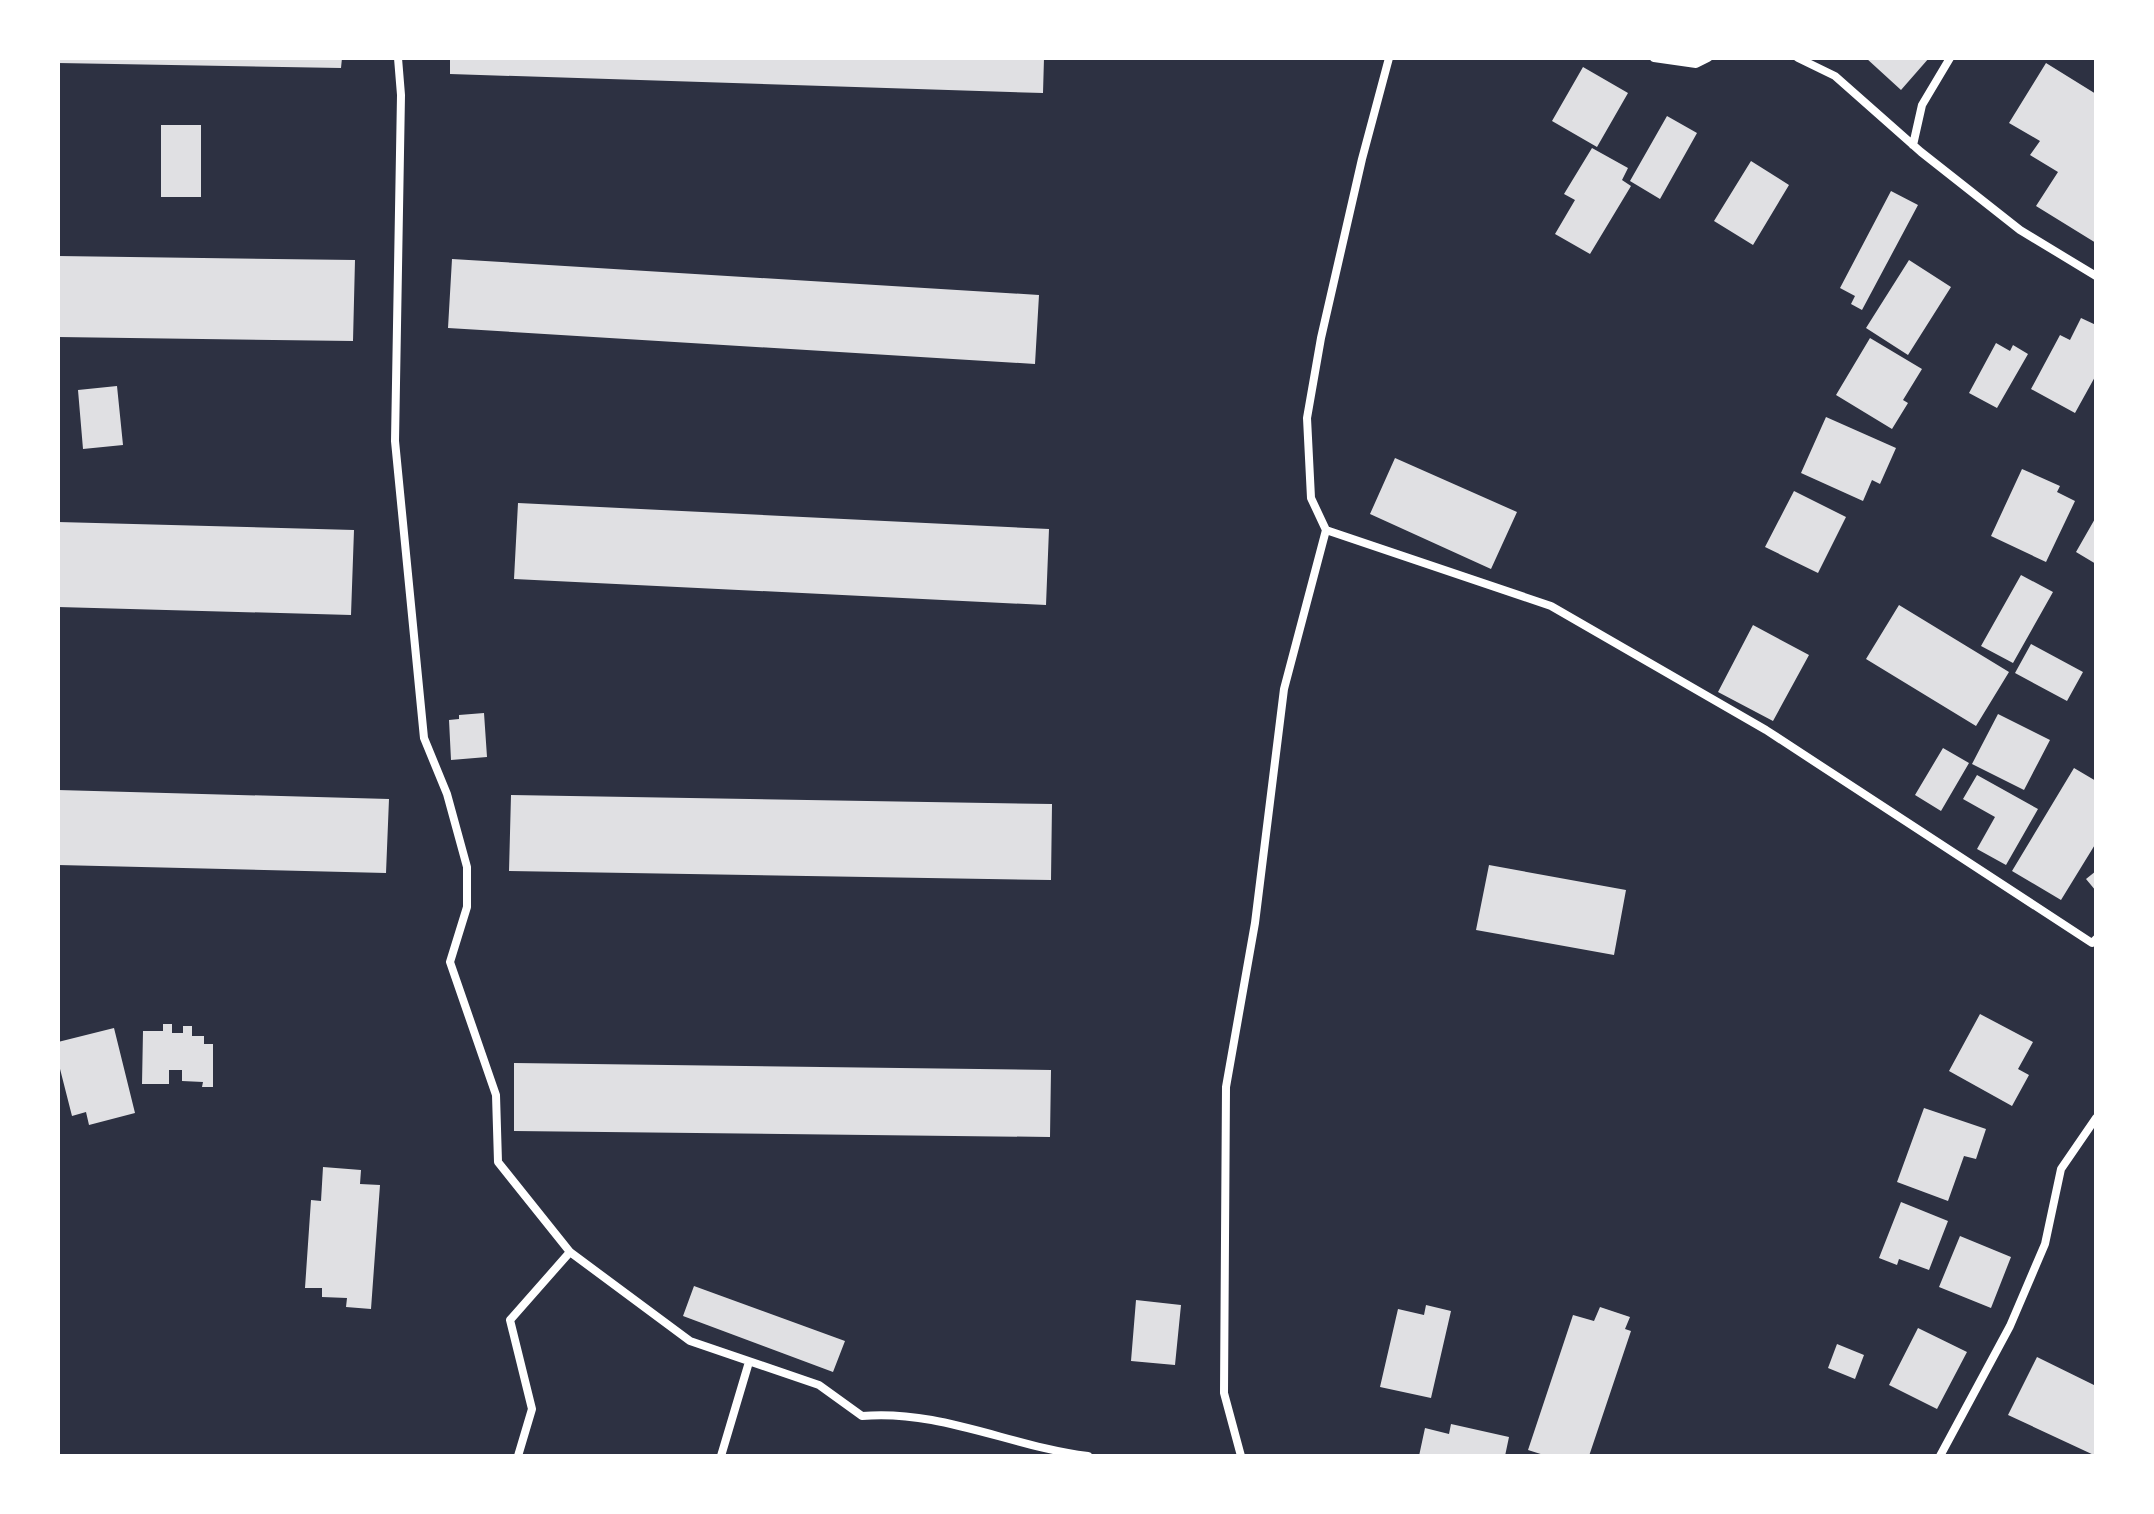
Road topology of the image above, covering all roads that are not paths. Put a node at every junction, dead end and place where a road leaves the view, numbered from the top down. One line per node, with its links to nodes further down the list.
1 (398, 58): 12 (street)
2 (1389, 58): 9 (street)
3 (1654, 58): 4 (street)
4 (1708, 58)
5 (1798, 58): 7 (street)
6 (1950, 58): 7 (street)
7 (1913, 145): 8 (street)
8 (2096, 276)
9 (1326, 530): 10 (street); 17 (street)
10 (2095, 943)
11 (2096, 1118): 18 (street)
12 (570, 1252): 13 (street); 14 (street)
13 (749, 1362): 15 (street); 16 (street)
14 (518, 1456)
15 (721, 1456)
16 (1088, 1456)
17 (1241, 1456)
18 (1940, 1456)

